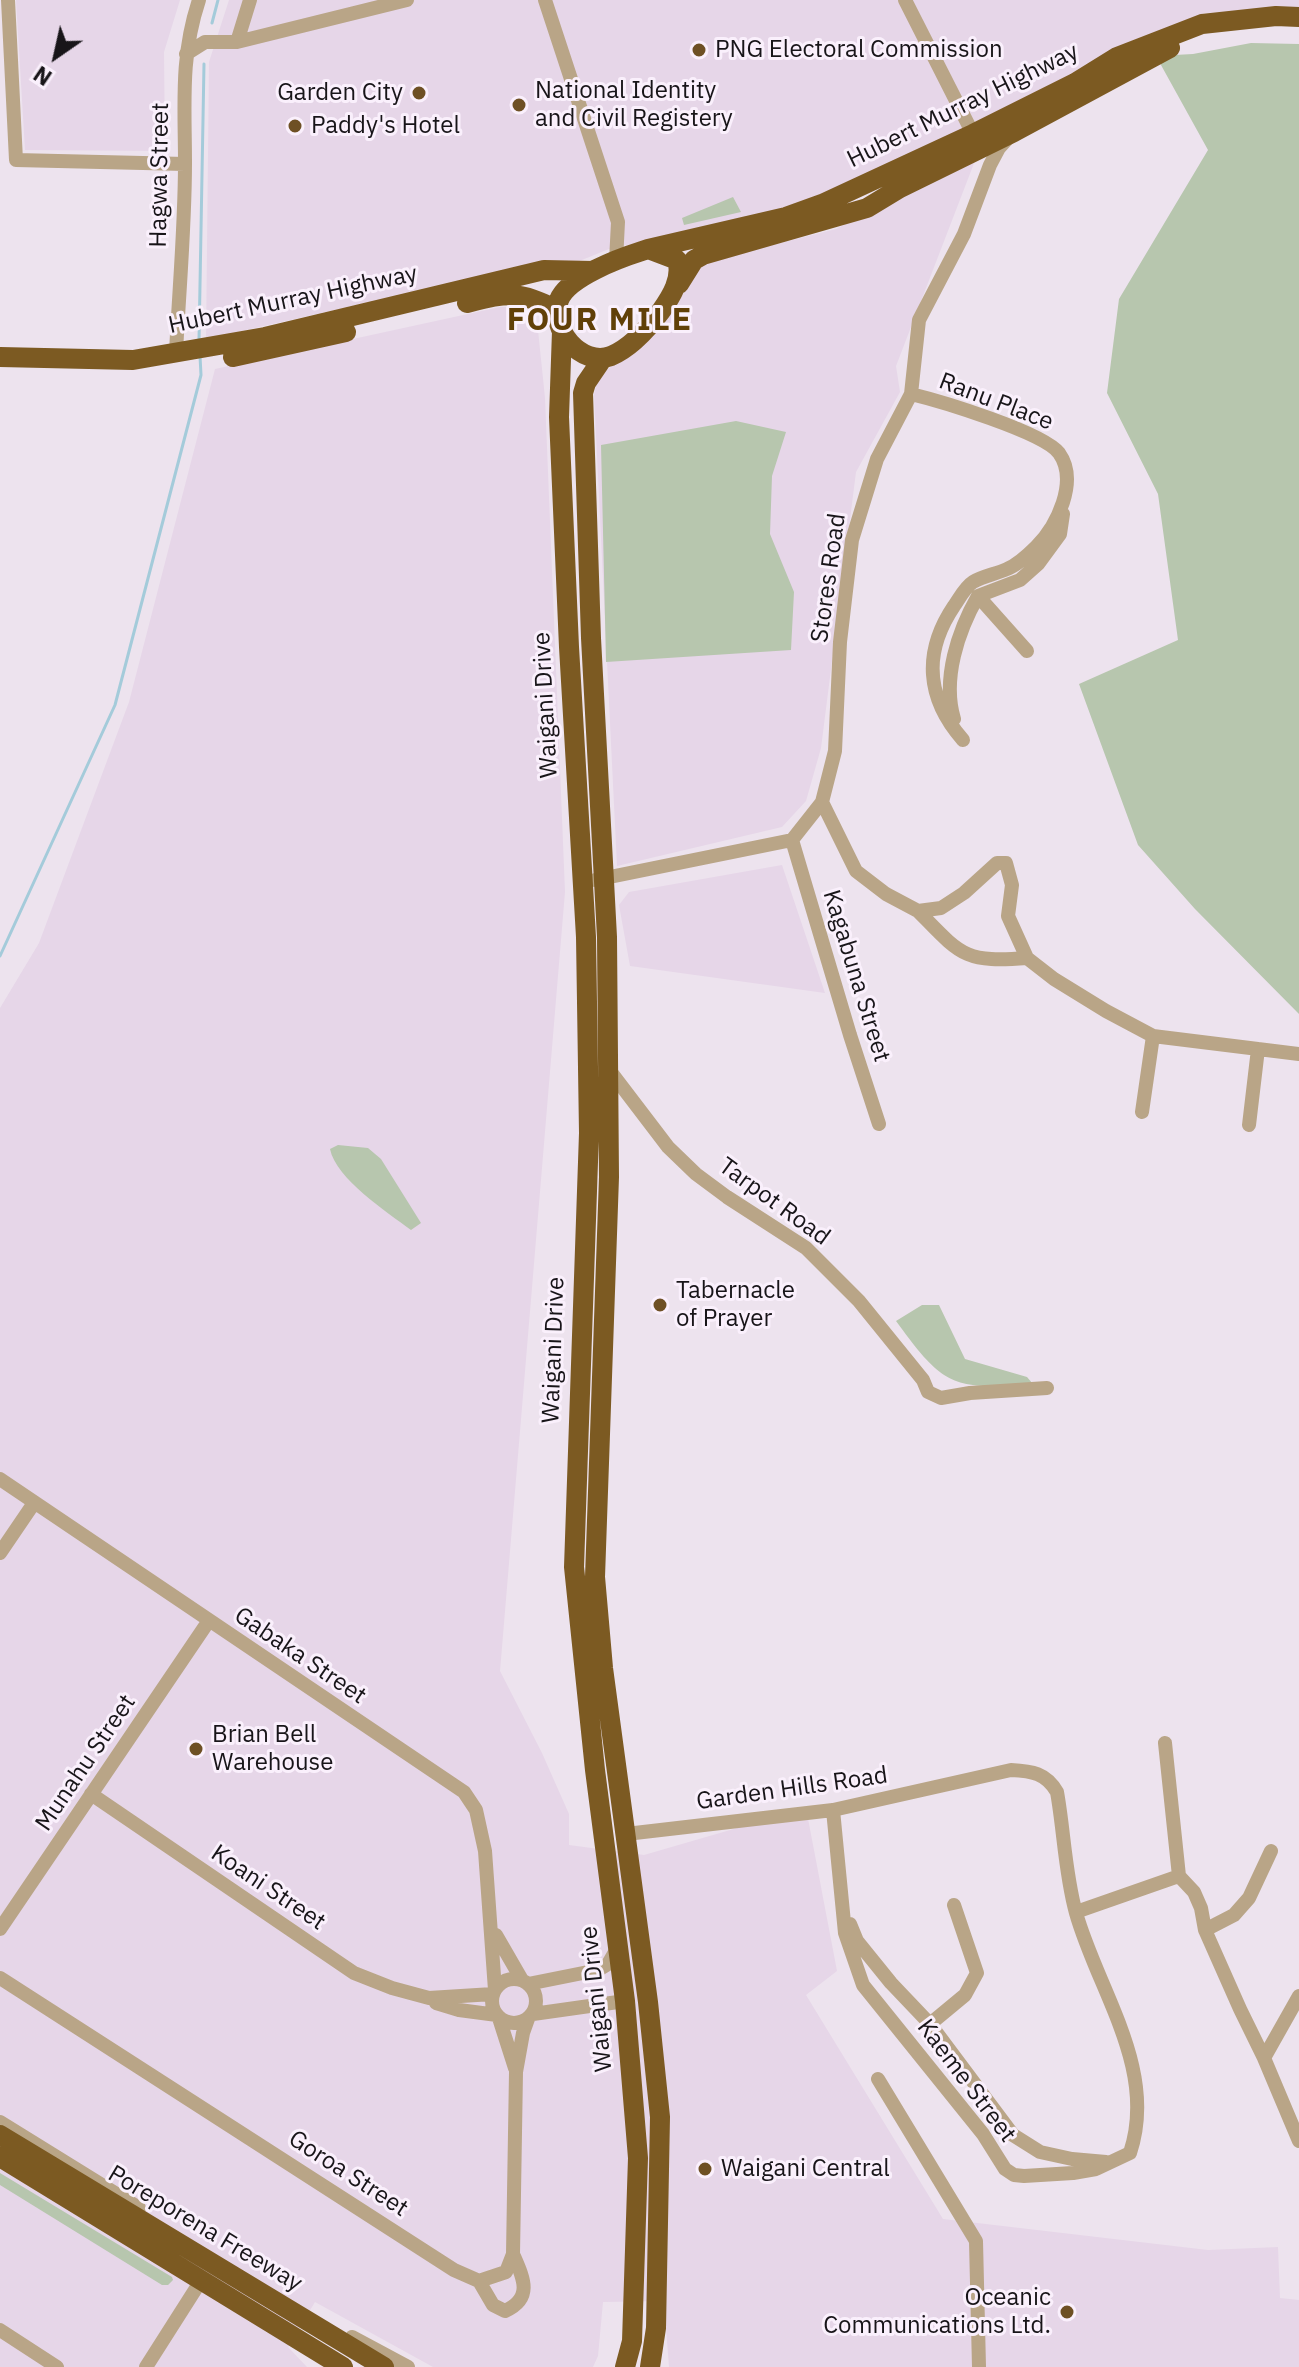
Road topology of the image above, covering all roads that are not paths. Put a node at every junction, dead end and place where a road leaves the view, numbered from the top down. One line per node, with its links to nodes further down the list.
1 (8, 0): 11 (street)
2 (199, 0): 10 (street, Hagwa Street)
3 (250, 0): 9 (street)
4 (407, 0): 9 (street)
5 (545, 0): 15 (street)
6 (905, 0): 13 (street)
7 (1299, 17): 13 (highway, Hubert Murray Highway)
8 (1299, 28): 12 (highway, Hubert Murray Highway)
9 (237, 42): 10 (street)
10 (186, 54): 14 (street, Hagwa Street)
11 (6, 78): 14 (street)
12 (1014, 132): 19 (highway, Hubert Murray Highway); 27 (street, Stores Road)
13 (973, 134): 16 (highway, Hubert Murray Highway)
14 (185, 164): 24 (street, Hagwa Street)
15 (618, 222): 16 (street); 17 (street)
16 (645, 250): 17 (highway); 19 (highway)
17 (616, 261): 18 (highway)
18 (593, 271): 20 (highway); 22 (highway, Hubert Murray Highway)
19 (672, 295): 25 (highway)
20 (558, 310): 21 (highway); 22 (highway, Hubert Murray Highway)
21 (562, 331): 25 (highway); 34 (highway, Waigani Drive)
22 (216, 353): 24 (highway, Hubert Murray Highway)
23 (0, 357): 24 (highway, Hubert Murray Highway)
24 (185, 357): 26 (highway, Hubert Murray Highway)
25 (603, 358): 33 (highway, Waigani Drive)
26 (0, 371)
27 (911, 394): 28 (street, Ranu Place); 31 (street, Stores Road)
28 (1064, 504): 29 (street, Ranu Place); 29 (street)
29 (978, 596): 30 (street)
30 (1027, 651)
31 (822, 802): 32 (street, Stores Road); 35 (street)
32 (792, 840): 33 (street); 43 (street, Kagabuna Street)
33 (606, 878): 34 (street); 40 (highway, Waigani Drive)
34 (583, 882): 45 (highway, Waigani Drive)
35 (918, 911): 36 (street); 36 (street)
36 (1027, 958): 37 (street)
37 (1153, 1036): 38 (street); 42 (street)
38 (1258, 1049): 39 (street); 44 (street)
39 (1299, 1054)
40 (607, 1067): 41 (highway, Waigani Drive); 46 (street, Tarpot Road)
41 (608, 1108): 45 (highway); 49 (highway, Waigani Drive)
42 (1142, 1112)
43 (879, 1124)
44 (1249, 1125)
45 (585, 1231): 52 (highway, Waigani Drive)
46 (1047, 1388)
47 (0, 1479): 48 (street, Gabaka Street)
48 (34, 1503): 50 (street); 51 (street, Gabaka Street)
49 (595, 1546): 52 (highway); 53 (highway, Waigani Drive)
50 (0, 1553)
51 (208, 1622): 56 (street, Munahu Street); 65 (street, Gabaka Street)
52 (582, 1644): 55 (highway, Waigani Drive)
53 (603, 1668): 55 (highway); 58 (highway, Waigani Drive)
54 (1165, 1743): 60 (street)
55 (595, 1770): 68 (highway, Waigani Drive)
56 (91, 1794): 66 (street, Munahu Street); 73 (street, Koani Street)
57 (833, 1810): 58 (street, Garden Hills Road); 63 (street, Garden Hills Road); 64 (street, Kaeme Street)
58 (626, 1834): 61 (highway, Waigani Drive)
59 (1271, 1851): 67 (street)
60 (1179, 1876): 63 (street); 67 (street)
61 (635, 1903): 74 (highway); 91 (highway, Waigani Drive)
62 (954, 1905): 77 (street)
63 (1076, 1912): 85 (street)
64 (844, 1913): 77 (street); 85 (street, Kaeme Street)
65 (491, 1923): 70 (street, Gabaka Street); 71 (street, Gabaka Street)
66 (0, 1929)
67 (1205, 1930): 78 (street)
68 (618, 1947): 70 (street); 74 (highway, Waigani Drive)
69 (0, 1978): 88 (street, Goroa Street)
70 (525, 1982): 71 (street); 76 (street)
71 (494, 1992): 73 (street, Koani Street); 75 (street)
72 (1299, 1996): 78 (street)
73 (429, 1998): 75 (street, Koani Street)
74 (625, 2001): 76 (street); 100 (highway, Waigani Drive)
75 (498, 2016): 76 (street); 79 (street)
76 (530, 2017): 79 (street)
77 (930, 2024): 85 (street)
78 (1264, 2058): 83 (street)
79 (516, 2072): 86 (street)
80 (878, 2079): 103 (street)
81 (0, 2122): 89 (street)
82 (0, 2135): 89 (highway, Poreporena Freeway)
83 (1299, 2141)
84 (0, 2157): 87 (highway, Poreporena Freeway)
85 (1111, 2162)
86 (513, 2254): 88 (street); 88 (street)
87 (202, 2279): 93 (highway, Poreporena Freeway); 95 (street)
88 (479, 2281)
89 (286, 2303): 90 (highway); 98 (highway, Poreporena Freeway)
90 (318, 2318): 99 (street)
91 (656, 2328): 101 (highway, Waigani Drive); 102 (highway)
92 (0, 2330): 94 (street)
93 (314, 2351): 96 (highway); 97 (highway, Poreporena Freeway)
94 (57, 2367)
95 (146, 2367)
96 (330, 2367)
97 (343, 2367)
98 (384, 2367)
99 (408, 2367)
100 (625, 2367)
101 (650, 2367)
102 (660, 2367)
103 (979, 2367)

